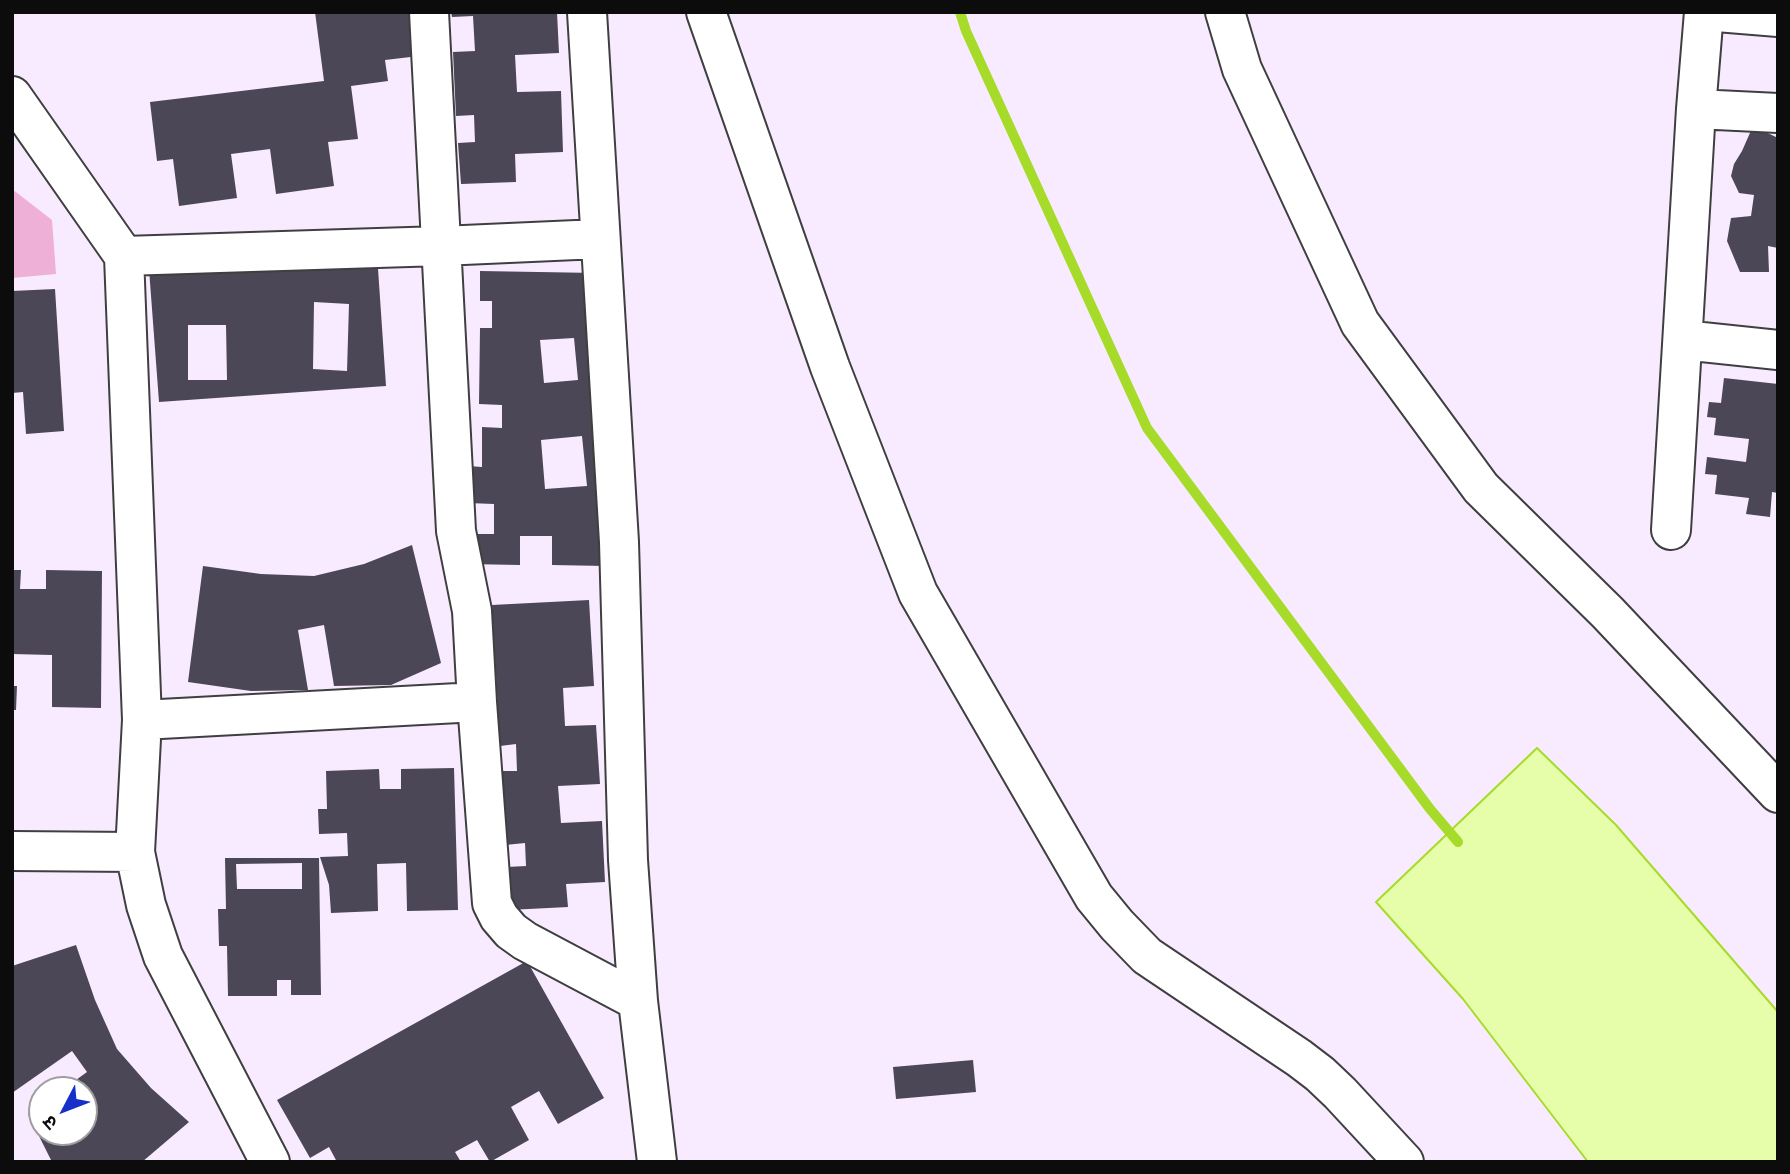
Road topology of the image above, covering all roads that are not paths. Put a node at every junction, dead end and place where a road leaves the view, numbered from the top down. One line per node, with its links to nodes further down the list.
1 (429, 12): 12 (street)
2 (586, 12): 11 (street)
3 (706, 12): 25 (street)
4 (1225, 12): 19 (street)
5 (1704, 12): 9 (street)
6 (1717, 12): 7 (street)
7 (1778, 18)
8 (12, 96): 13 (street)
9 (1696, 109): 10 (street); 14 (street)
10 (1778, 113)
11 (599, 239): 12 (street); 22 (street)
12 (441, 246): 13 (street); 17 (street)
13 (124, 256): 18 (street)
14 (1683, 340): 15 (street); 16 (street)
15 (1778, 350)
16 (1671, 530)
17 (477, 702): 18 (street); 22 (street)
18 (142, 720): 21 (street)
19 (1778, 793)
20 (12, 851): 21 (street)
21 (135, 852): 23 (street)
22 (638, 1001): 24 (street)
23 (270, 1162)
24 (657, 1162)
25 (1404, 1162)

